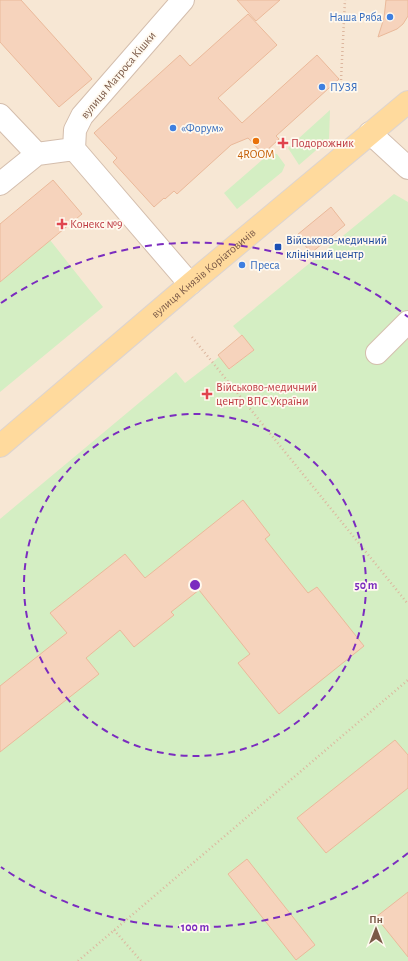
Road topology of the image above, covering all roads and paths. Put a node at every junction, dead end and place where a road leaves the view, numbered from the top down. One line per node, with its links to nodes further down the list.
1 (183, 0): 7 (street, вулиця Матроса Кішки)
2 (345, 0): 3 (path)
3 (341, 80)
4 (408, 102): 6 (main road, вулиця Князів Коріатовичів)
5 (0, 115): 8 (street)
6 (370, 133): 9 (street); 11 (main road, вулиця Князів Коріатовичів)
7 (74, 149): 8 (street); 11 (street)
8 (37, 154): 10 (street)
9 (408, 168)
10 (0, 184)
11 (190, 284): 15 (main road, вулиця Князів Коріатовичів)
12 (408, 322): 14 (street)
13 (192, 337): 16 (path)
14 (377, 352)
15 (0, 446)
16 (408, 604)
17 (408, 680): 18 (path)
18 (114, 930): 19 (path); 20 (path)
19 (78, 961)
20 (141, 961)

